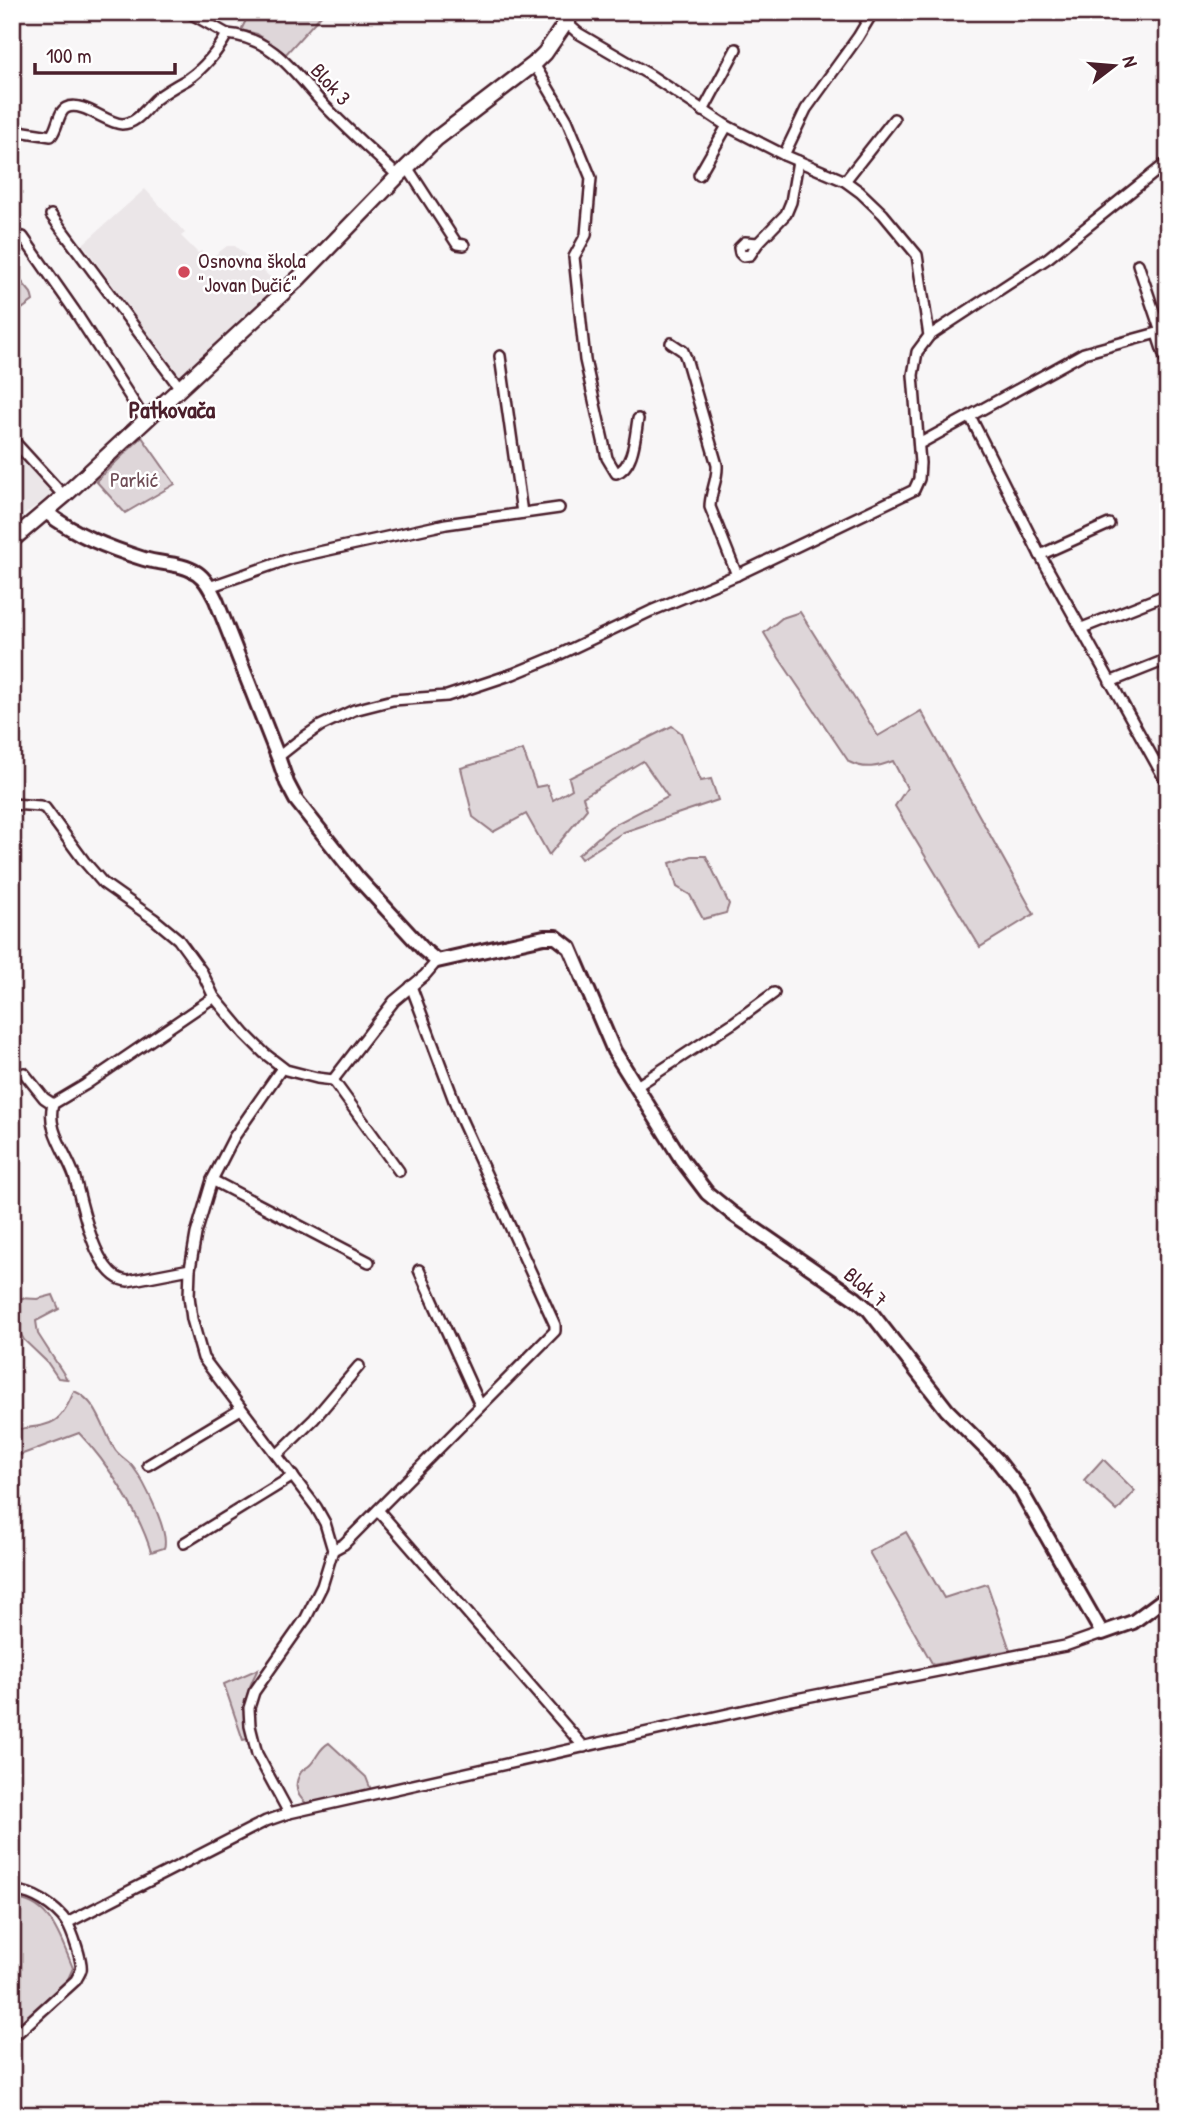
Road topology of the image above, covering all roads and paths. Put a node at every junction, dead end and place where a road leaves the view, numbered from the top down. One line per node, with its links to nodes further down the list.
1 (187, 12): 5 (street, Blok 3)
2 (554, 12): 4 (street)
3 (873, 12): 12 (street)
4 (570, 18): 7 (main road); 8 (street)
5 (227, 34): 11 (street); 15 (street, Blok 3)
6 (736, 49): 8 (street)
7 (534, 64): 15 (main road); 30 (street)
8 (703, 111): 10 (street)
9 (894, 118): 17 (street)
10 (727, 126): 12 (street); 16 (street)
11 (12, 130)
12 (784, 155): 13 (street)
13 (799, 161): 17 (street); 20 (street)
14 (1164, 166): 24 (street)
15 (402, 172): 21 (street, Blok 3); 28 (main road)
16 (699, 175)
17 (845, 181): 24 (street)
18 (51, 215): 28 (street)
19 (23, 237): 31 (street)
20 (758, 243)
21 (464, 245)
22 (1138, 264): 23 (street)
23 (1162, 332): 27 (street); 29 (street)
24 (929, 336): 33 (street)
25 (671, 343): 41 (street)
26 (500, 356): 37 (street)
27 (1168, 367)
28 (180, 388): 31 (main road)
29 (970, 416): 33 (street); 40 (street)
30 (638, 419)
31 (145, 420): 34 (main road)
32 (12, 439): 34 (street)
33 (919, 444): 41 (street)
34 (64, 496): 36 (main road)
35 (559, 508): 37 (street)
36 (46, 512): 39 (main road); 42 (street)
37 (522, 513): 42 (street)
38 (1109, 524): 40 (street)
39 (12, 540)
40 (1040, 555): 44 (street)
41 (737, 575): 47 (street)
42 (209, 587): 47 (street)
43 (1168, 594): 44 (street)
44 (1082, 628): 46 (street)
45 (1168, 659): 46 (street)
46 (1110, 682): 48 (street)
47 (278, 757): 50 (street)
48 (1168, 785)
49 (12, 804): 53 (street)
50 (437, 961): 51 (street); 57 (street, Blok 7)
51 (411, 986): 56 (street); 65 (street)
52 (774, 993): 57 (street)
53 (214, 997): 54 (street); 58 (street)
54 (282, 1068): 56 (street); 60 (street)
55 (24, 1073): 58 (street)
56 (333, 1080): 59 (street)
57 (636, 1086): 74 (street, Blok 7)
58 (53, 1104): 62 (street)
59 (399, 1171)
60 (212, 1180): 61 (street); 62 (street)
61 (369, 1262)
62 (190, 1269): 66 (street)
63 (419, 1270): 65 (street)
64 (359, 1366): 67 (street)
65 (480, 1405): 70 (street)
66 (240, 1409): 67 (street); 68 (street)
67 (277, 1455): 69 (street)
68 (148, 1465)
69 (293, 1476): 71 (street); 72 (street)
70 (378, 1510): 72 (street); 75 (street)
71 (184, 1543)
72 (333, 1550): 76 (street)
73 (1168, 1596): 74 (street)
74 (1102, 1633): 75 (street)
75 (584, 1747): 76 (street)
76 (289, 1813): 78 (street)
77 (12, 1893): 78 (street)
78 (67, 1923): 79 (street)
79 (12, 2038)

